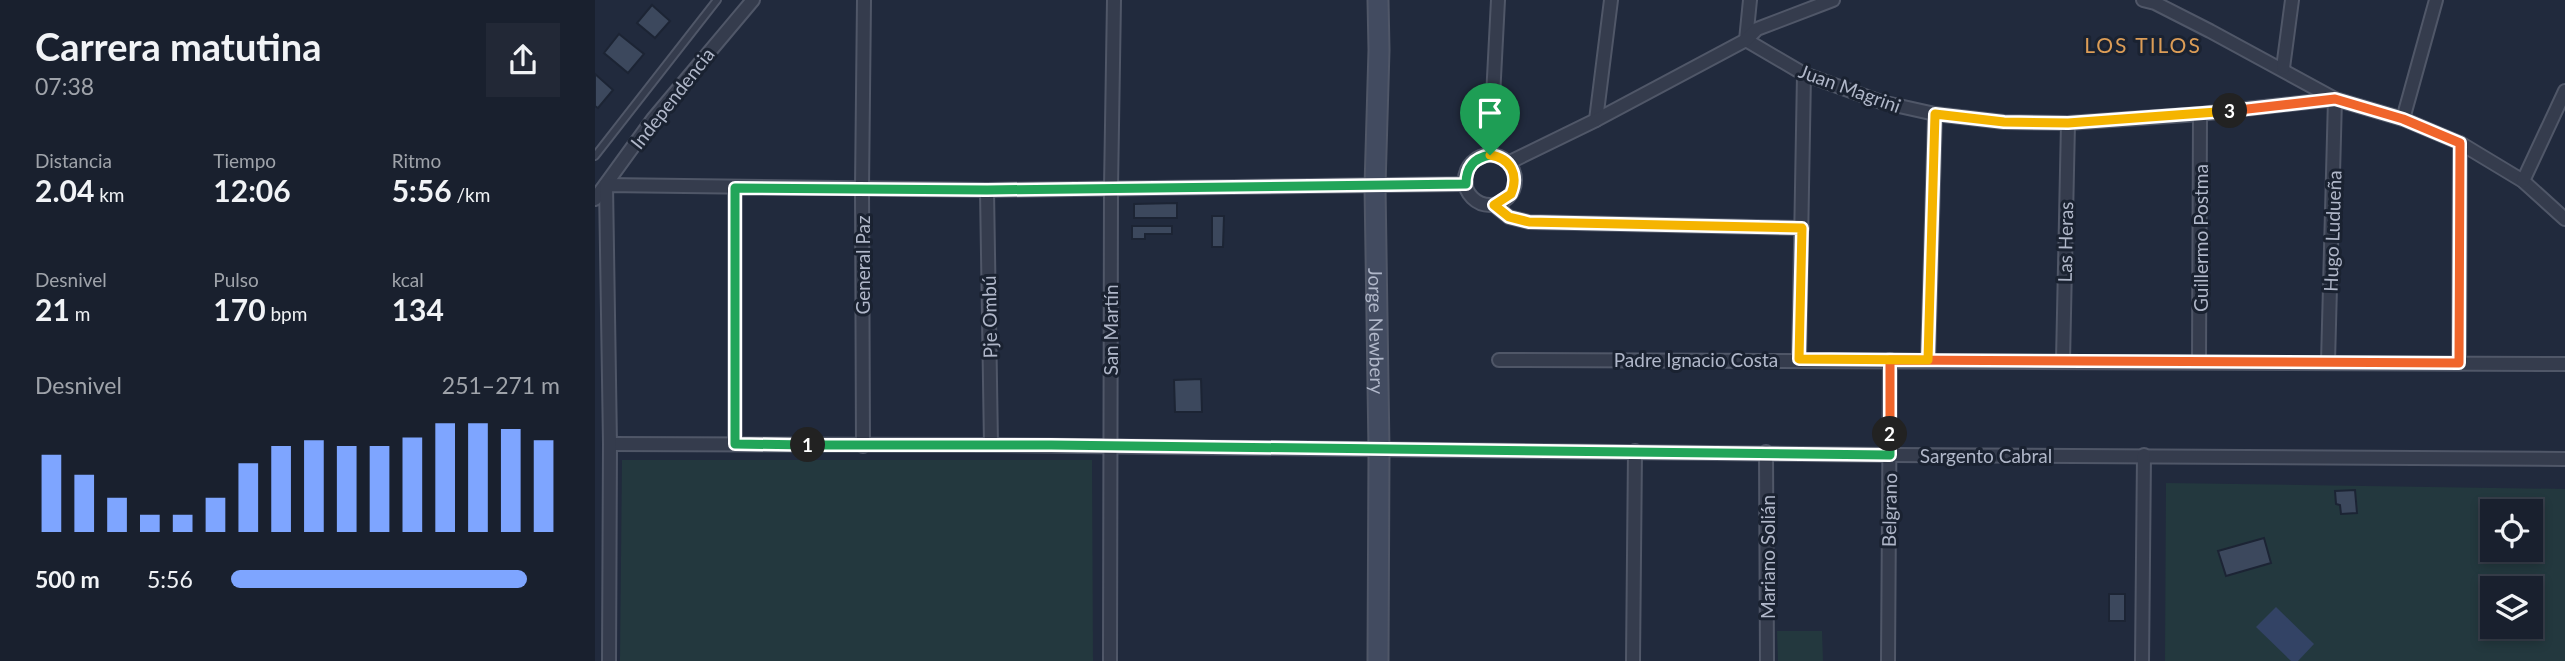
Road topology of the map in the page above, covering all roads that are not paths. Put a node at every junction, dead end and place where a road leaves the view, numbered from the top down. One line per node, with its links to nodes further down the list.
1 (717, 0): 24 (lane)
2 (753, 0): 29 (street, Independencia)
3 (864, 0): 32 (street, General Paz)
4 (1114, 0): 33 (street, San Martín)
5 (1378, 0): 30 (main road, Jorge Newbery)
6 (1498, 0): 25 (street)
7 (1611, 0): 21 (street)
8 (1750, 0): 13 (street)
9 (1833, 0): 13 (street)
10 (2292, 0): 14 (street)
11 (2435, 0): 20 (street)
12 (2151, 1): 14 (street)
13 (1746, 40): 15 (street, Juan Magrini); 21 (street)
14 (2283, 68): 17 (street)
15 (1804, 74): 18 (street, Juan Magrini); 38 (street)
16 (2565, 91): 27 (street)
17 (2335, 99): 19 (street, Juan Magrini); 20 (street); 45 (street, Hugo Ludueña)
18 (1935, 114): 22 (street, Juan Magrini); 42 (street)
19 (2200, 114): 22 (street, Juan Magrini); 44 (street, Guillermo Postma)
20 (2403, 119): 23 (street)
21 (1595, 120): 26 (street)
22 (2068, 123): 43 (street, Las Heras)
23 (2460, 143): 27 (street); 46 (street)
24 (597, 150)
25 (1490, 155): 26 (street); 28 (street)
26 (1508, 163): 36 (street)
27 (2523, 181): 37 (street)
28 (1466, 184): 30 (street); 36 (street)
29 (606, 185): 31 (street); 35 (street, Independencia); 48 (street)
30 (1375, 186): 33 (street); 53 (main road, Jorge Newbery)
31 (735, 188): 32 (street); 49 (street)
32 (862, 188): 34 (street); 51 (street, General Paz)
33 (1111, 188): 34 (street); 52 (street, San Martín)
34 (987, 190): 50 (street, Pje Ombú)
35 (595, 200)
36 (1494, 205): 38 (street)
37 (2565, 219)
38 (1802, 228): 39 (street)
39 (1799, 359): 40 (street, Padre Ignacio Costa); 41 (street, Padre Ignacio Costa)
40 (1499, 360)
41 (1890, 360): 42 (street, Padre Ignacio Costa); 56 (street, Belgrano)
42 (1928, 360): 43 (street, Padre Ignacio Costa)
43 (2063, 361): 44 (street, Padre Ignacio Costa)
44 (2199, 362): 45 (street, Padre Ignacio Costa)
45 (2328, 362): 46 (street, Padre Ignacio Costa)
46 (2459, 363): 47 (street, Padre Ignacio Costa)
47 (2565, 364)
48 (610, 444): 49 (street, Sargento Cabral); 59 (street)
49 (735, 444): 51 (street, Sargento Cabral)
50 (991, 444): 51 (street, Sargento Cabral); 52 (street, Sargento Cabral)
51 (863, 446)
52 (1110, 446): 53 (street, Sargento Cabral); 60 (street, San Martín)
53 (1379, 450): 54 (street, Sargento Cabral); 61 (main road, Jorge Newbery)
54 (1635, 452): 55 (street, Sargento Cabral); 62 (street)
55 (1766, 452): 56 (street, Sargento Cabral); 63 (street, Mariano Solián)
56 (1890, 455): 57 (street, Sargento Cabral); 64 (street, Belgrano)
57 (2144, 455): 58 (street, Sargento Cabral); 65 (street)
58 (2565, 458)
59 (609, 661)
60 (1110, 661)
61 (1378, 661)
62 (1633, 661)
63 (1767, 661)
64 (1888, 661)
65 (2142, 661)

